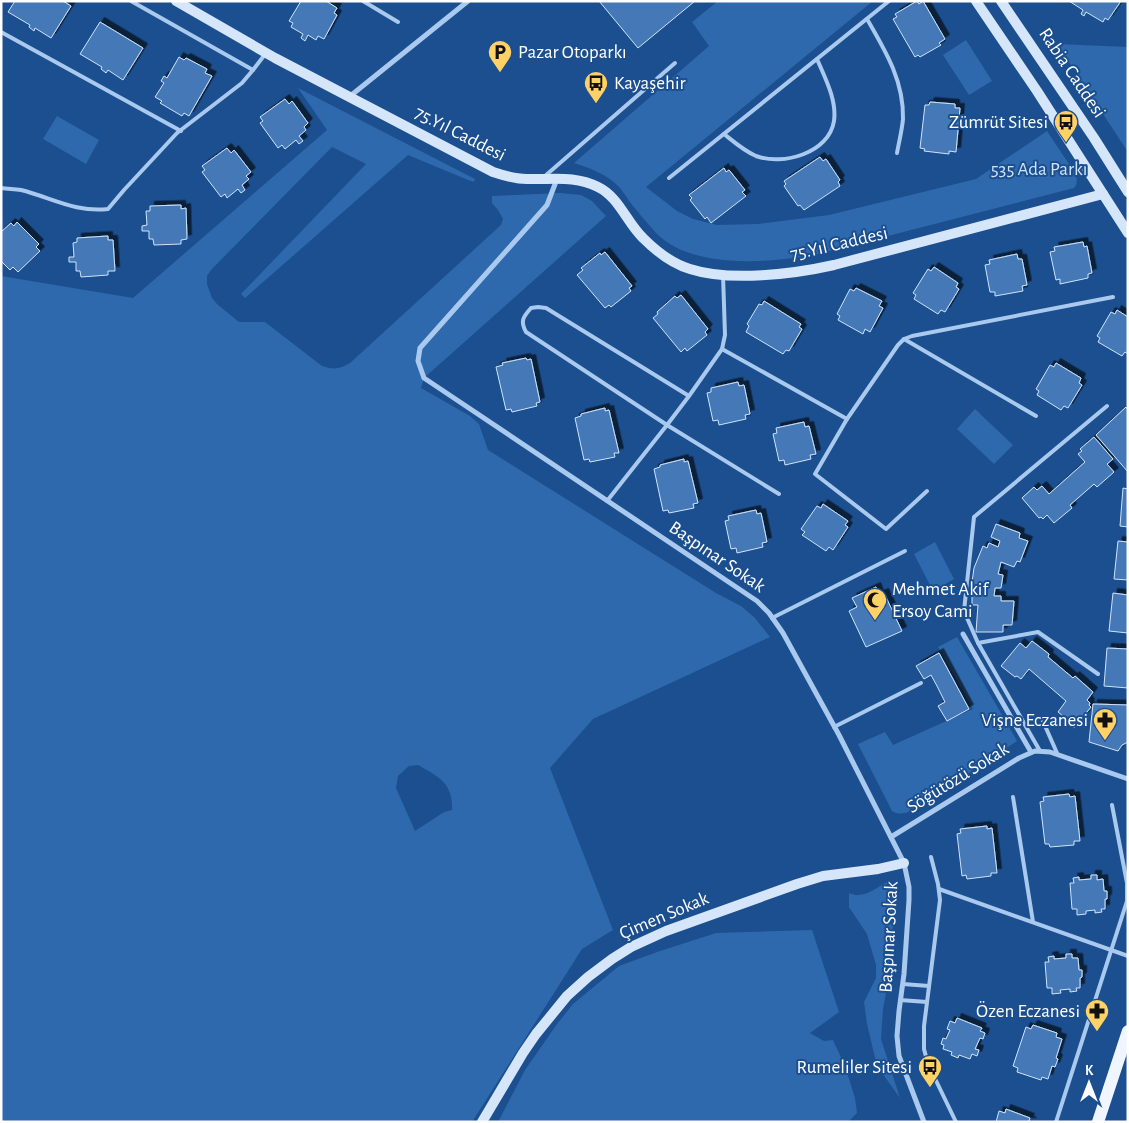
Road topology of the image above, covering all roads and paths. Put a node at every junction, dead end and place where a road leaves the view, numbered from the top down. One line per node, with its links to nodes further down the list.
1 (131, 1): 14 (lane)
2 (176, 1): 11 (street, 75.Yıl Caddesi)
3 (363, 1): 9 (lane)
4 (468, 1): 15 (street)
5 (889, 1): 8 (lane)
6 (976, 1): 24 (street, Rabia Caddesi)
7 (1001, 1): 23 (street, Rabia Caddesi)
8 (867, 19): 12 (lane); 18 (lane)
9 (398, 22)
10 (1, 32): 16 (lane)
11 (266, 53): 14 (lane); 15 (street, 75.Yıl Caddesi)
12 (817, 59): 17 (lane); 17 (lane)
13 (676, 63): 21 (lane)
14 (253, 70): 16 (lane)
15 (349, 97): 21 (street, 75.Yıl Caddesi)
16 (182, 131): 22 (lane)
17 (724, 134): 20 (lane)
18 (897, 153)
19 (557, 178): 21 (street, 75.Yıl Caddesi); 26 (street, 75.Yıl Caddesi); 37 (street, Başpınar Sokak)
20 (669, 178)
21 (541, 179)
22 (1, 188)
23 (1128, 192)
24 (1103, 194): 25 (street, Rabia Caddesi); 26 (street, 75.Yıl Caddesi)
25 (1128, 232)
26 (723, 275): 29 (lane)
27 (1113, 297): 28 (lane)
28 (904, 339): 32 (lane); 33 (lane)
29 (722, 349): 30 (lane); 33 (lane)
30 (689, 396): 34 (lane); 34 (lane)
31 (1107, 406): 41 (lane)
32 (1036, 416)
33 (847, 419): 35 (lane)
34 (667, 425): 36 (lane); 37 (lane)
35 (927, 491)
36 (779, 494)
37 (607, 501): 39 (street, Başpınar Sokak)
38 (905, 552): 39 (lane)
39 (772, 618): 45 (street, Başpınar Sokak)
40 (963, 634): 47 (street)
41 (978, 643): 42 (lane); 46 (lane)
42 (1098, 674)
43 (921, 683): 45 (lane)
44 (1042, 719): 48 (lane)
45 (834, 727): 52 (street, Başpınar Sokak)
46 (1040, 751): 47 (street, Söğütözü Sokak); 48 (street, Söğütözü Sokak)
47 (1031, 752): 52 (street, Söğütözü Sokak)
48 (1057, 753): 49 (street, Söğütözü Sokak)
49 (1128, 779)
50 (1014, 797): 56 (lane)
51 (1112, 805): 57 (lane)
52 (892, 837): 54 (street, Başpınar Sokak)
53 (931, 858): 55 (lane)
54 (904, 863): 59 (street, Başpınar Sokak); 64 (street, Çimen Sokak)
55 (939, 889): 56 (lane); 60 (lane)
56 (1033, 922): 57 (lane)
57 (1111, 950): 58 (lane); 67 (lane)
58 (1128, 956)
59 (903, 984): 60 (lane); 61 (street, Başpınar Sokak)
60 (929, 986): 62 (lane)
61 (900, 1000): 62 (lane); 65 (street, Başpınar Sokak)
62 (927, 1002): 66 (lane)
63 (1128, 1031): 68 (main road)
64 (482, 1122)
65 (924, 1122)
66 (956, 1122)
67 (1056, 1122)
68 (1098, 1122)

